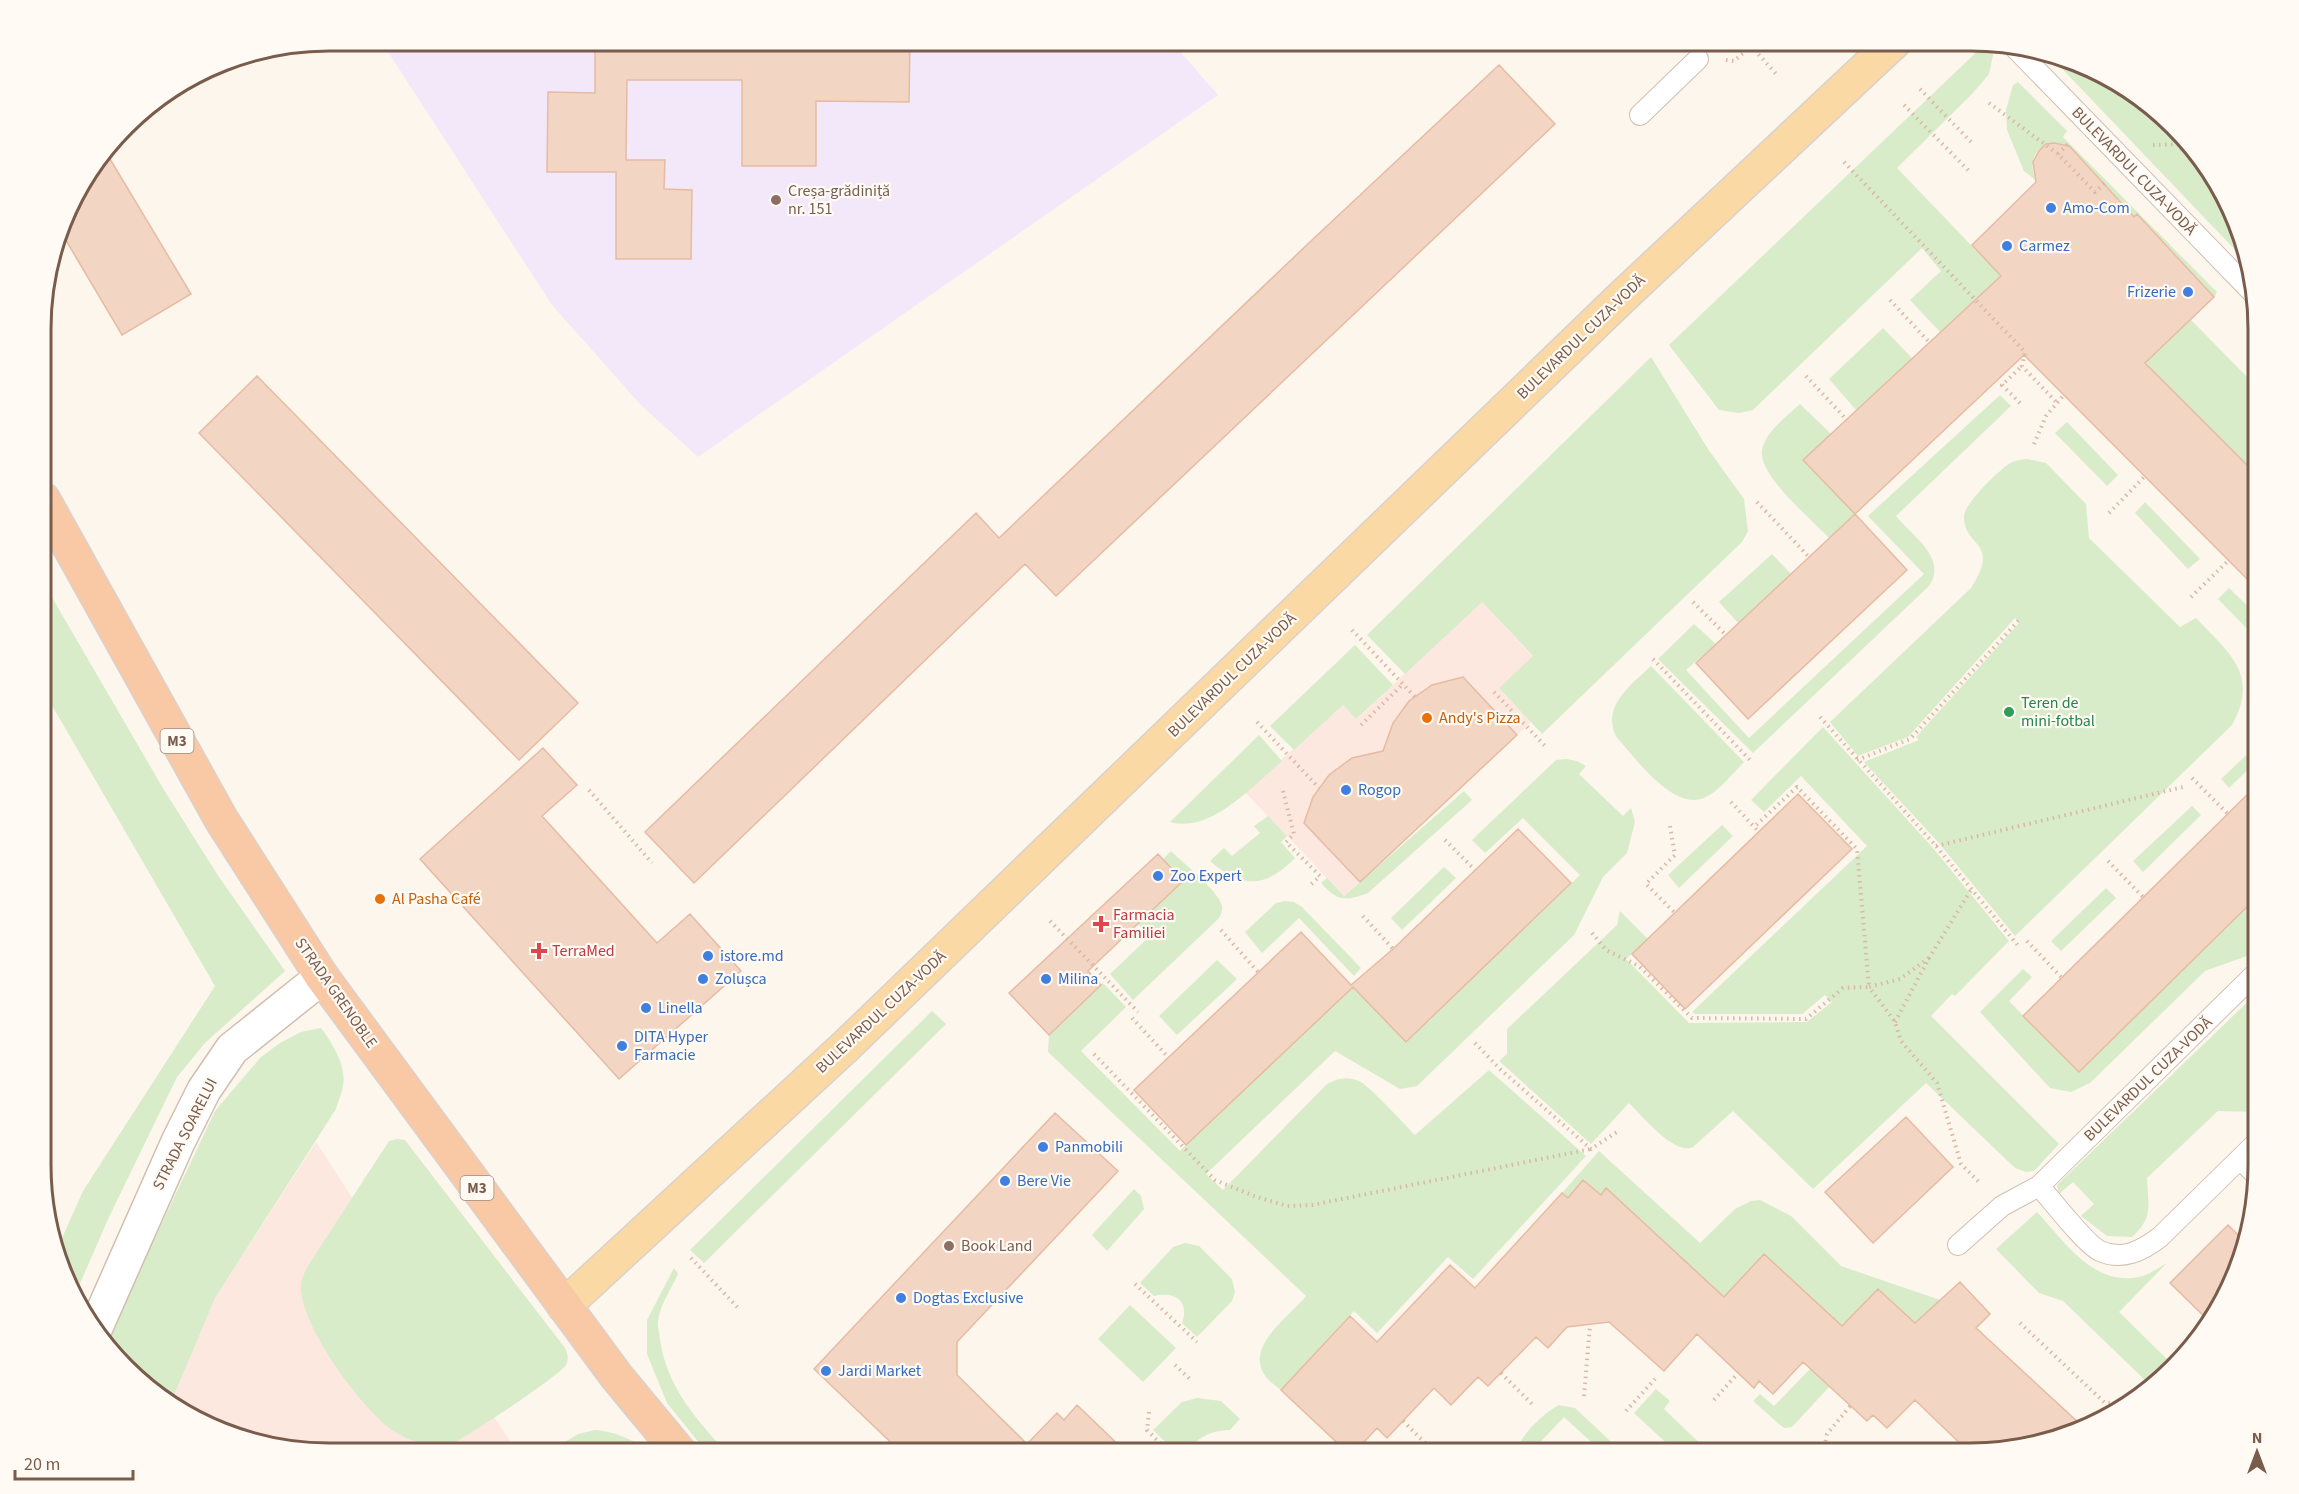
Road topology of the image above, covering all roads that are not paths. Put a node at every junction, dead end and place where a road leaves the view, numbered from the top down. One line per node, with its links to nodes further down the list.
1 (1883, 51): 14 (main road, BULEVARDUL CUZA-VODĂ)
2 (2023, 56): 5 (lane, BULEVARDUL CUZA-VODĂ)
3 (1698, 59): 4 (lane)
4 (1640, 115)
5 (2245, 284)
6 (51, 513): 7 (highway, STRADA GRENOBLE / M3)
7 (322, 977): 14 (highway, STRADA GRENOBLE / M3); 15 (street, STRADA SOARELUI)
8 (2248, 981): 12 (lane, BULEVARDUL CUZA-VODĂ)
9 (2248, 1151): 10 (lane)
10 (2240, 1159): 11 (lane); 12 (lane)
11 (2248, 1167)
12 (2039, 1186): 13 (lane, BULEVARDUL CUZA-VODĂ)
13 (1958, 1245)
14 (564, 1306): 16 (highway, STRADA GRENOBLE / M3)
15 (99, 1320)
16 (667, 1443)

